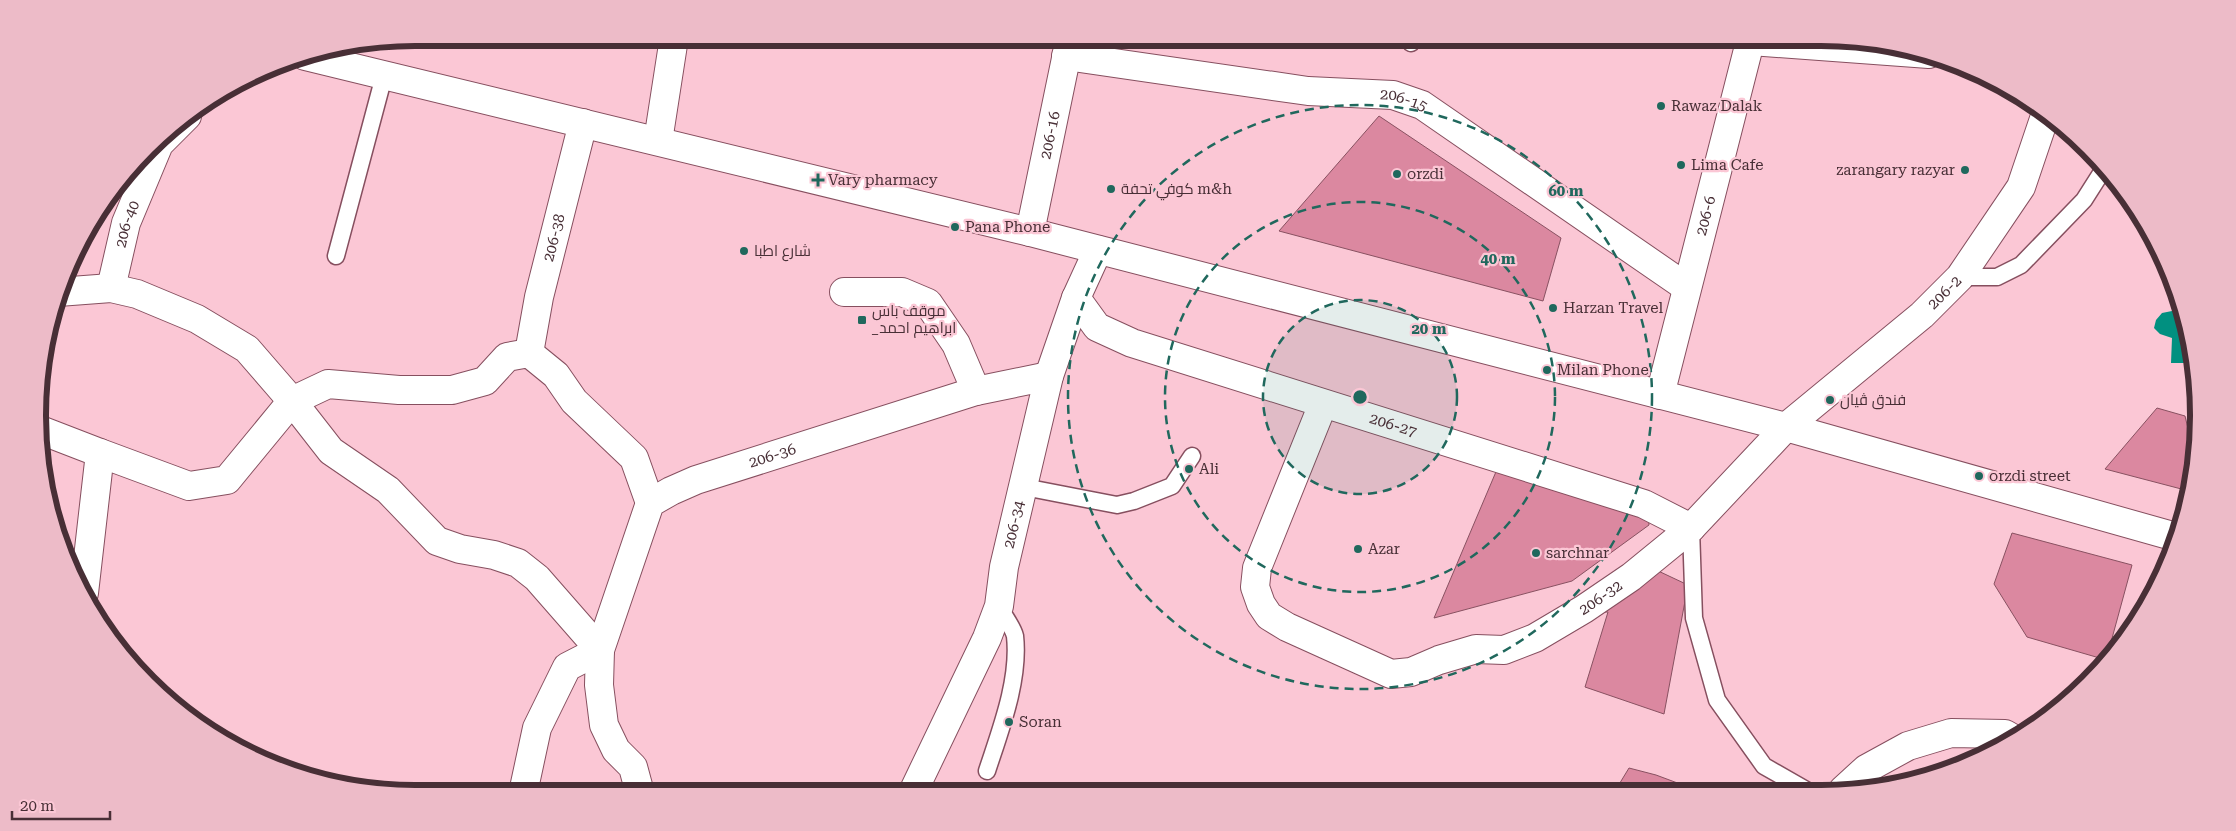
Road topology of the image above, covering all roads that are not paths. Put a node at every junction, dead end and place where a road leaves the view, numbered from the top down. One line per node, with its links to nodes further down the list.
1 (673, 46): 8 (street)
2 (1749, 46): 15 (street, 206-6)
3 (1068, 47): 11 (street, 206-16); 15 (street, 206-15)
4 (319, 59): 5 (street)
5 (384, 76): 7 (street); 13 (lane)
6 (2043, 122): 14 (street, 206-2)
7 (583, 123): 8 (street); 20 (street, 206-38)
8 (658, 141): 11 (street)
9 (155, 153): 16 (street, 206-40)
10 (2100, 175): 14 (lane)
11 (1030, 232): 12 (street)
12 (1098, 250): 19 (street, 206-34); 23 (street)
13 (336, 256)
14 (1960, 277): 26 (street, 206-2)
15 (1686, 287): 23 (street, 206-6)
16 (111, 288): 17 (street); 24 (street)
17 (68, 291)
18 (844, 292): 22 (street)
19 (1076, 298): 21 (street, 206-34); 25 (street, 206-27)
20 (528, 353): 24 (street); 31 (street)
21 (1049, 376): 22 (street, 206-36); 30 (street, 206-34)
22 (976, 390): 31 (street, 206-36)
23 (1660, 395): 26 (street)
24 (292, 401): 28 (street); 36 (street)
25 (1323, 404): 32 (street, 206-27); 32 (street, 206-32)
26 (1786, 427): 32 (street, 206-32); 33 (street)
27 (47, 432): 28 (street)
28 (100, 454): 34 (street)
29 (1192, 456): 30 (lane)
30 (1024, 487): 35 (street, 206-34)
31 (650, 503): 36 (street)
32 (1691, 528): 43 (lane)
33 (2170, 535)
34 (85, 581)
35 (998, 606): 38 (lane); 42 (street, 206-34)
36 (600, 650): 40 (street); 41 (street)
37 (2006, 734): 39 (street)
38 (987, 771)
39 (1850, 784)
40 (525, 785)
41 (638, 785)
42 (916, 785)
43 (1797, 785)

